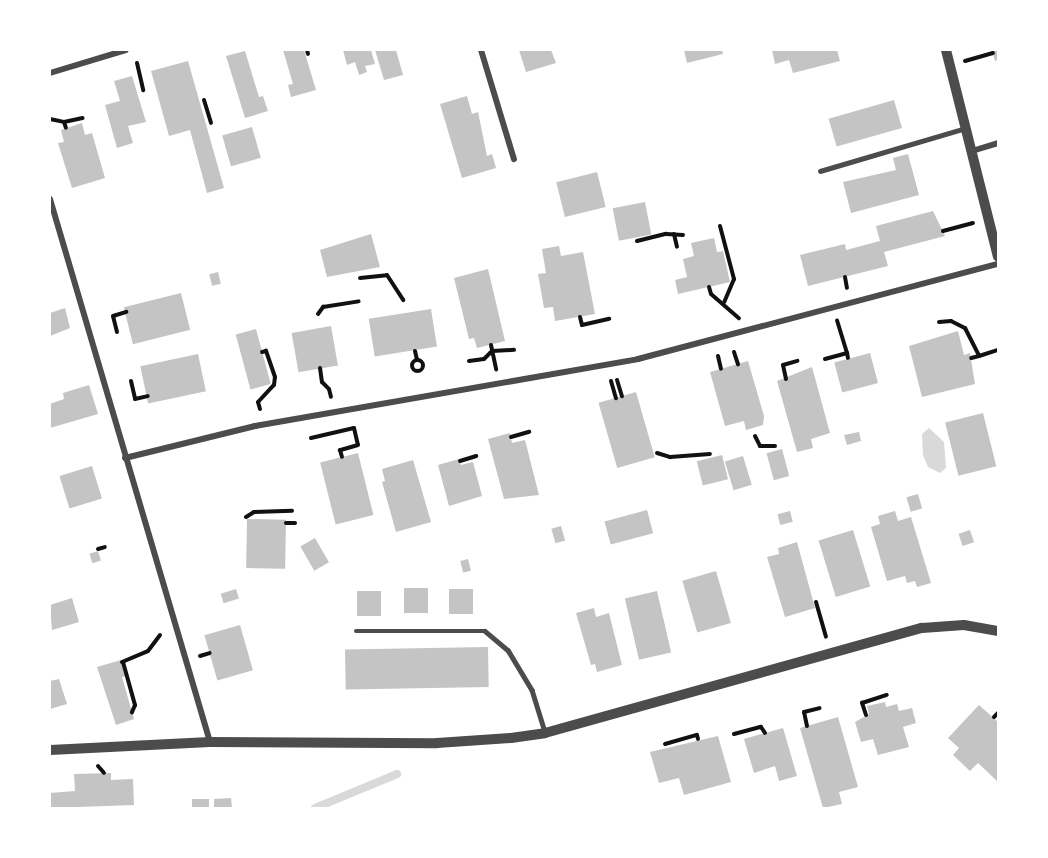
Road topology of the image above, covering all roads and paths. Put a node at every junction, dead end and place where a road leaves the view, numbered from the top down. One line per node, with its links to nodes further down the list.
1 (126, 50): 7 (street)
2 (480, 50): 18 (street)
3 (946, 50): 15 (street)
4 (993, 54): 5 (path)
5 (965, 61)
6 (137, 63): 8 (path)
7 (50, 73)
8 (143, 90)
9 (204, 100): 13 (path)
10 (82, 118): 12 (path)
11 (50, 119): 12 (path)
12 (64, 122): 14 (path)
13 (211, 123)
14 (66, 128)
15 (966, 128): 17 (street); 19 (lane)
16 (999, 143): 17 (street)
17 (972, 151): 28 (street)
18 (514, 159)
19 (820, 171)
20 (50, 199): 83 (street)
21 (974, 223): 23 (path)
22 (720, 226): 36 (path)
23 (943, 231)
24 (674, 234): 25 (path); 26 (path); 27 (path)
25 (683, 235)
26 (637, 241)
27 (677, 247)
28 (999, 257)
29 (999, 264): 37 (street)
30 (845, 277): 32 (path)
31 (360, 278): 34 (path)
32 (847, 285)
33 (709, 287): 36 (path)
34 (403, 300)
35 (359, 301): 39 (path)
36 (724, 302): 43 (path)
37 (833, 308): 43 (street); 52 (path)
38 (126, 312): 44 (path)
39 (318, 314)
40 (580, 317): 41 (path)
41 (609, 319)
42 (939, 322): 54 (path)
43 (749, 330): 68 (street)
44 (117, 332)
45 (491, 345): 49 (path)
46 (514, 350): 49 (path)
47 (999, 350): 54 (path)
48 (415, 351): 58 (path)
49 (492, 351): 59 (path); 68 (path)
50 (262, 352): 73 (path)
51 (734, 352): 61 (path)
52 (847, 353): 55 (path); 57 (path)
53 (718, 356): 63 (path)
54 (979, 356): 56 (path)
55 (848, 358)
56 (971, 358)
57 (825, 359)
58 (417, 360)
59 (469, 361)
60 (797, 361): 64 (path)
61 (738, 364)
62 (320, 368): 72 (path)
63 (721, 369)
64 (786, 379)
65 (617, 380): 70 (path)
66 (131, 381): 69 (path)
67 (611, 381): 71 (path)
68 (499, 384): 72 (street)
69 (148, 396)
70 (622, 396)
71 (616, 398)
72 (333, 412): 73 (street)
73 (264, 424): 83 (street)
74 (529, 432): 76 (path)
75 (755, 436): 78 (path)
76 (511, 437)
77 (311, 438): 82 (path)
78 (775, 446)
79 (657, 453): 80 (path)
80 (710, 454)
81 (476, 456): 84 (path)
82 (342, 457)
83 (125, 458): 109 (street)
84 (460, 461)
85 (292, 511): 86 (path)
86 (246, 518)
87 (286, 523): 88 (path)
88 (295, 523)
89 (105, 547): 90 (path)
90 (99, 549)
91 (816, 602): 93 (path)
92 (356, 631): 105 (lane)
93 (824, 631)
94 (999, 631): 105 (street)
95 (160, 634): 100 (path)
96 (210, 653): 97 (path)
97 (200, 656)
98 (888, 695): 102 (path)
99 (820, 708): 104 (path)
100 (132, 712)
101 (999, 713): 103 (path)
102 (866, 715)
103 (994, 717)
104 (807, 726)
105 (545, 733): 109 (street)
106 (765, 733): 107 (path)
107 (735, 734)
108 (698, 739): 110 (path)
109 (210, 742): 111 (street)
110 (664, 744)
111 (50, 750)

